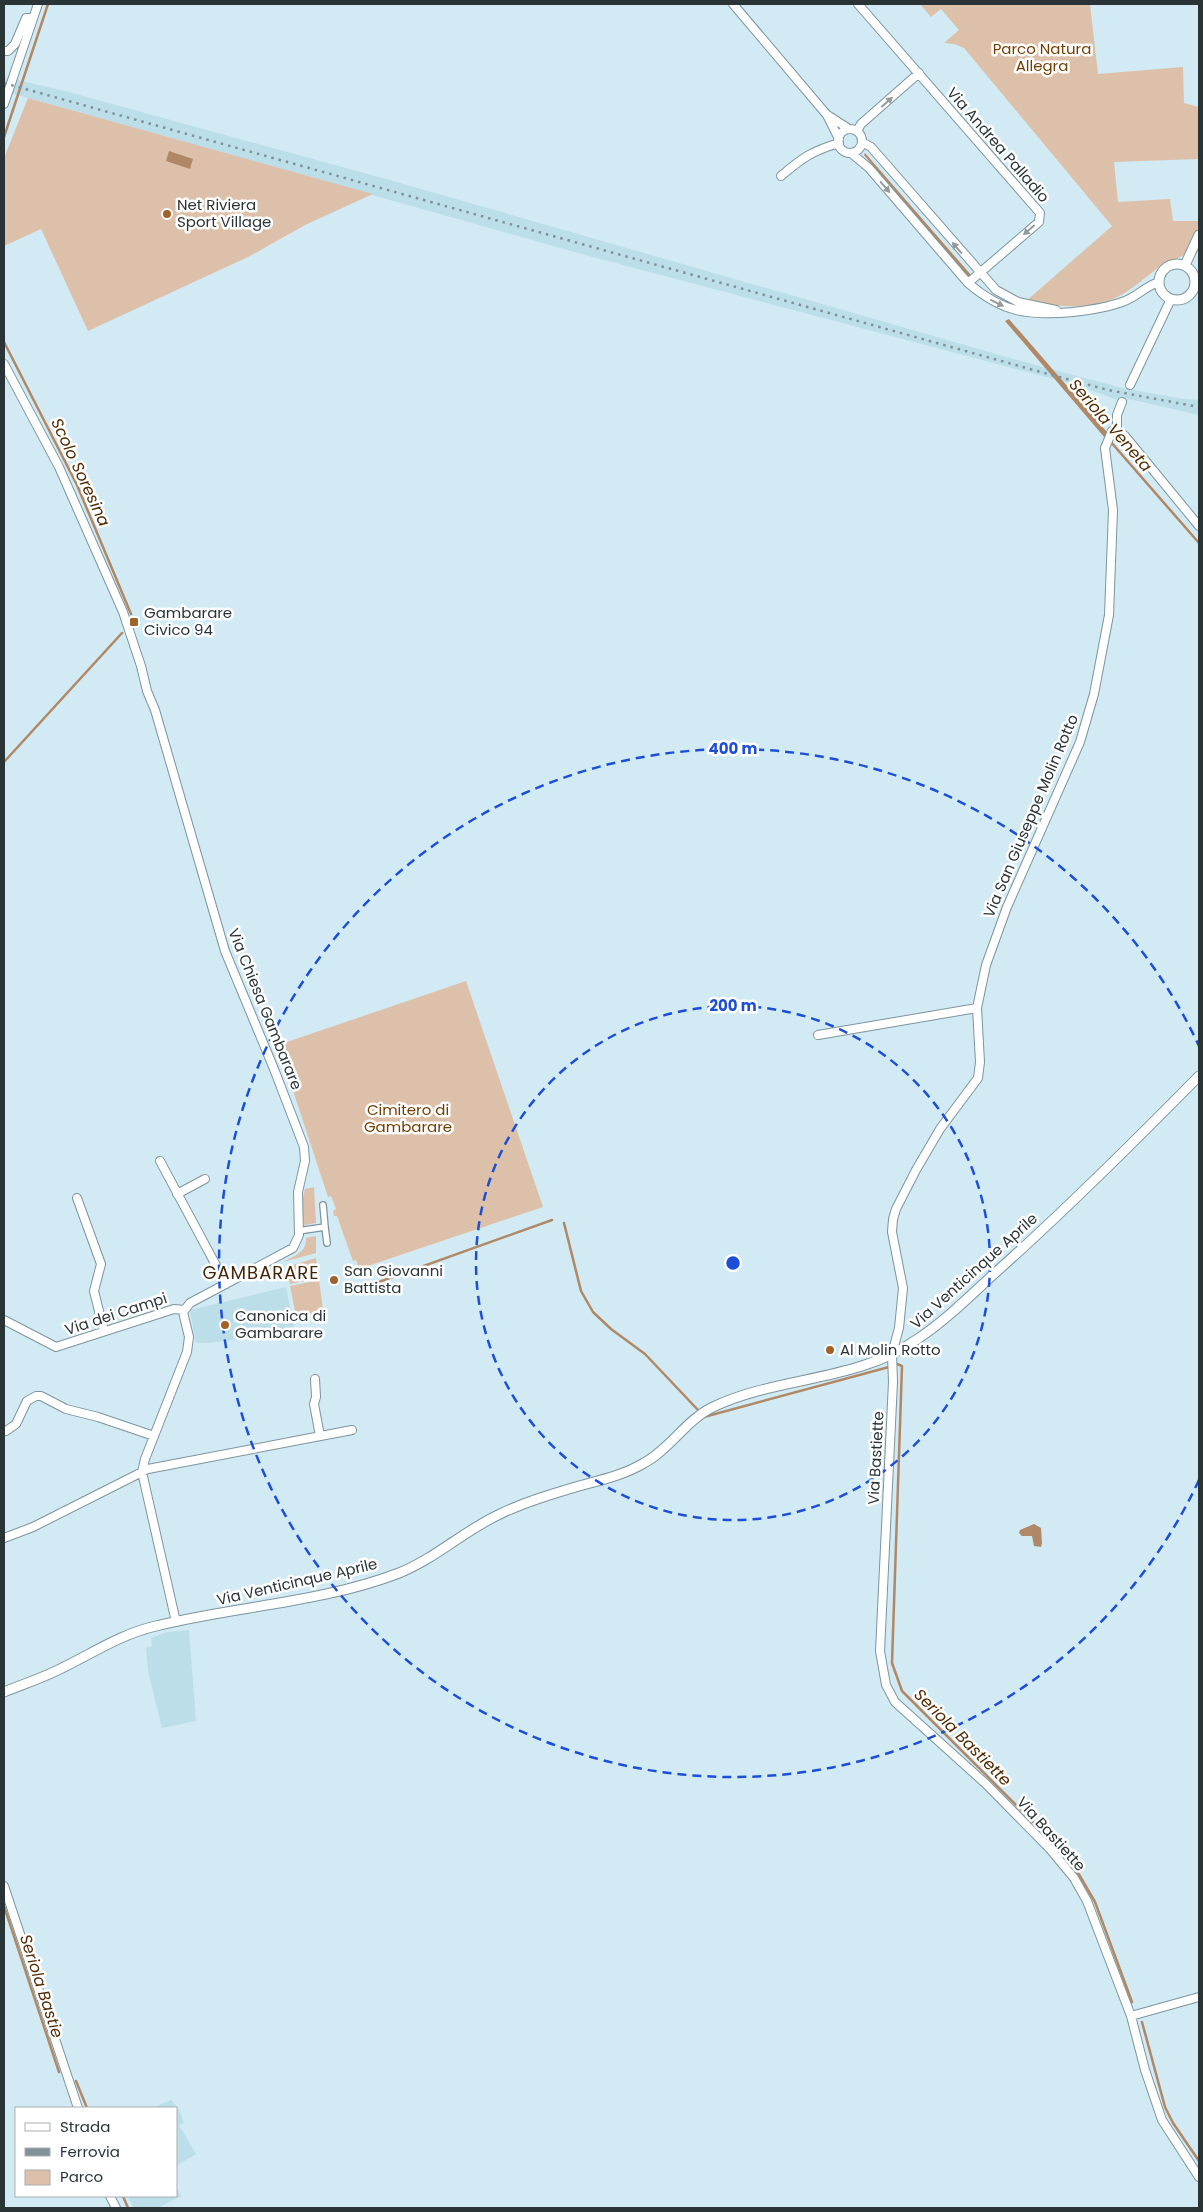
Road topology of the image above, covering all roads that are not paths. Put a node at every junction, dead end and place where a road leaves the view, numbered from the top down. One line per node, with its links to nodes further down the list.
1 (38, 4): 4 (street)
2 (733, 4): 8 (street)
3 (858, 4): 6 (street, Via Andrea Palladio)
4 (32, 18): 5 (street); 7 (street)
5 (4, 51)
6 (919, 74): 9 (street, one-way to 6); 16 (street, Via Andrea Palladio, one-way to 16)
7 (4, 104)
8 (827, 115): 9 (street); 10 (street)
9 (853, 130): 10 (street); 11 (street)
10 (839, 141): 12 (street); 13 (street)
11 (862, 142): 12 (street); 16 (street, one-way to 11)
12 (851, 153): 18 (street, one-way to 18)
13 (781, 176)
14 (1199, 235): 15 (street)
15 (1185, 266): 17 (street); 19 (street)
16 (979, 273): 18 (street); 21 (street)
17 (1159, 282): 20 (street); 21 (street)
18 (968, 283): 21 (street, one-way to 21)
19 (1197, 290): 20 (street)
20 (1171, 299): 23 (street)
21 (1071, 312)
22 (4, 364): 36 (street, Via Chiesa Gambarare)
23 (1130, 385)
24 (1122, 402): 25 (street, Via San Giuseppe Molin Rotto)
25 (1114, 431): 26 (street); 27 (street, Via San Giuseppe Molin Rotto)
26 (1199, 526)
27 (977, 1008): 28 (street); 42 (street, Via San Giuseppe Molin Rotto)
28 (818, 1035)
29 (1199, 1076): 42 (street, Via Venticinque Aprile)
30 (160, 1161): 32 (street)
31 (205, 1179): 32 (street)
32 (177, 1194): 38 (street)
33 (78, 1198): 41 (street)
34 (323, 1206): 35 (street)
35 (325, 1226): 36 (street); 37 (street)
36 (298, 1231): 38 (street, Via Chiesa Gambarare)
37 (327, 1243)
38 (226, 1284): 39 (street, Via Chiesa Gambarare)
39 (184, 1310): 41 (street, Via dei Campi); 46 (street)
40 (4, 1320): 41 (street, Via dei Campi)
41 (104, 1331)
42 (892, 1354): 50 (street, Via Venticinque Aprile); 54 (street, Via Bastiette)
43 (315, 1379): 47 (street)
44 (352, 1430): 47 (street)
45 (6, 1431): 46 (street)
46 (154, 1436): 48 (street)
47 (320, 1436): 48 (street)
48 (142, 1472): 49 (street); 50 (street)
49 (4, 1538)
50 (176, 1622): 51 (street, Via Venticinque Aprile)
51 (4, 1692)
52 (4, 1886): 55 (street)
53 (1199, 1997): 54 (street)
54 (1131, 2016): 56 (street, Via Bastiette)
55 (78, 2107)
56 (1199, 2177)

